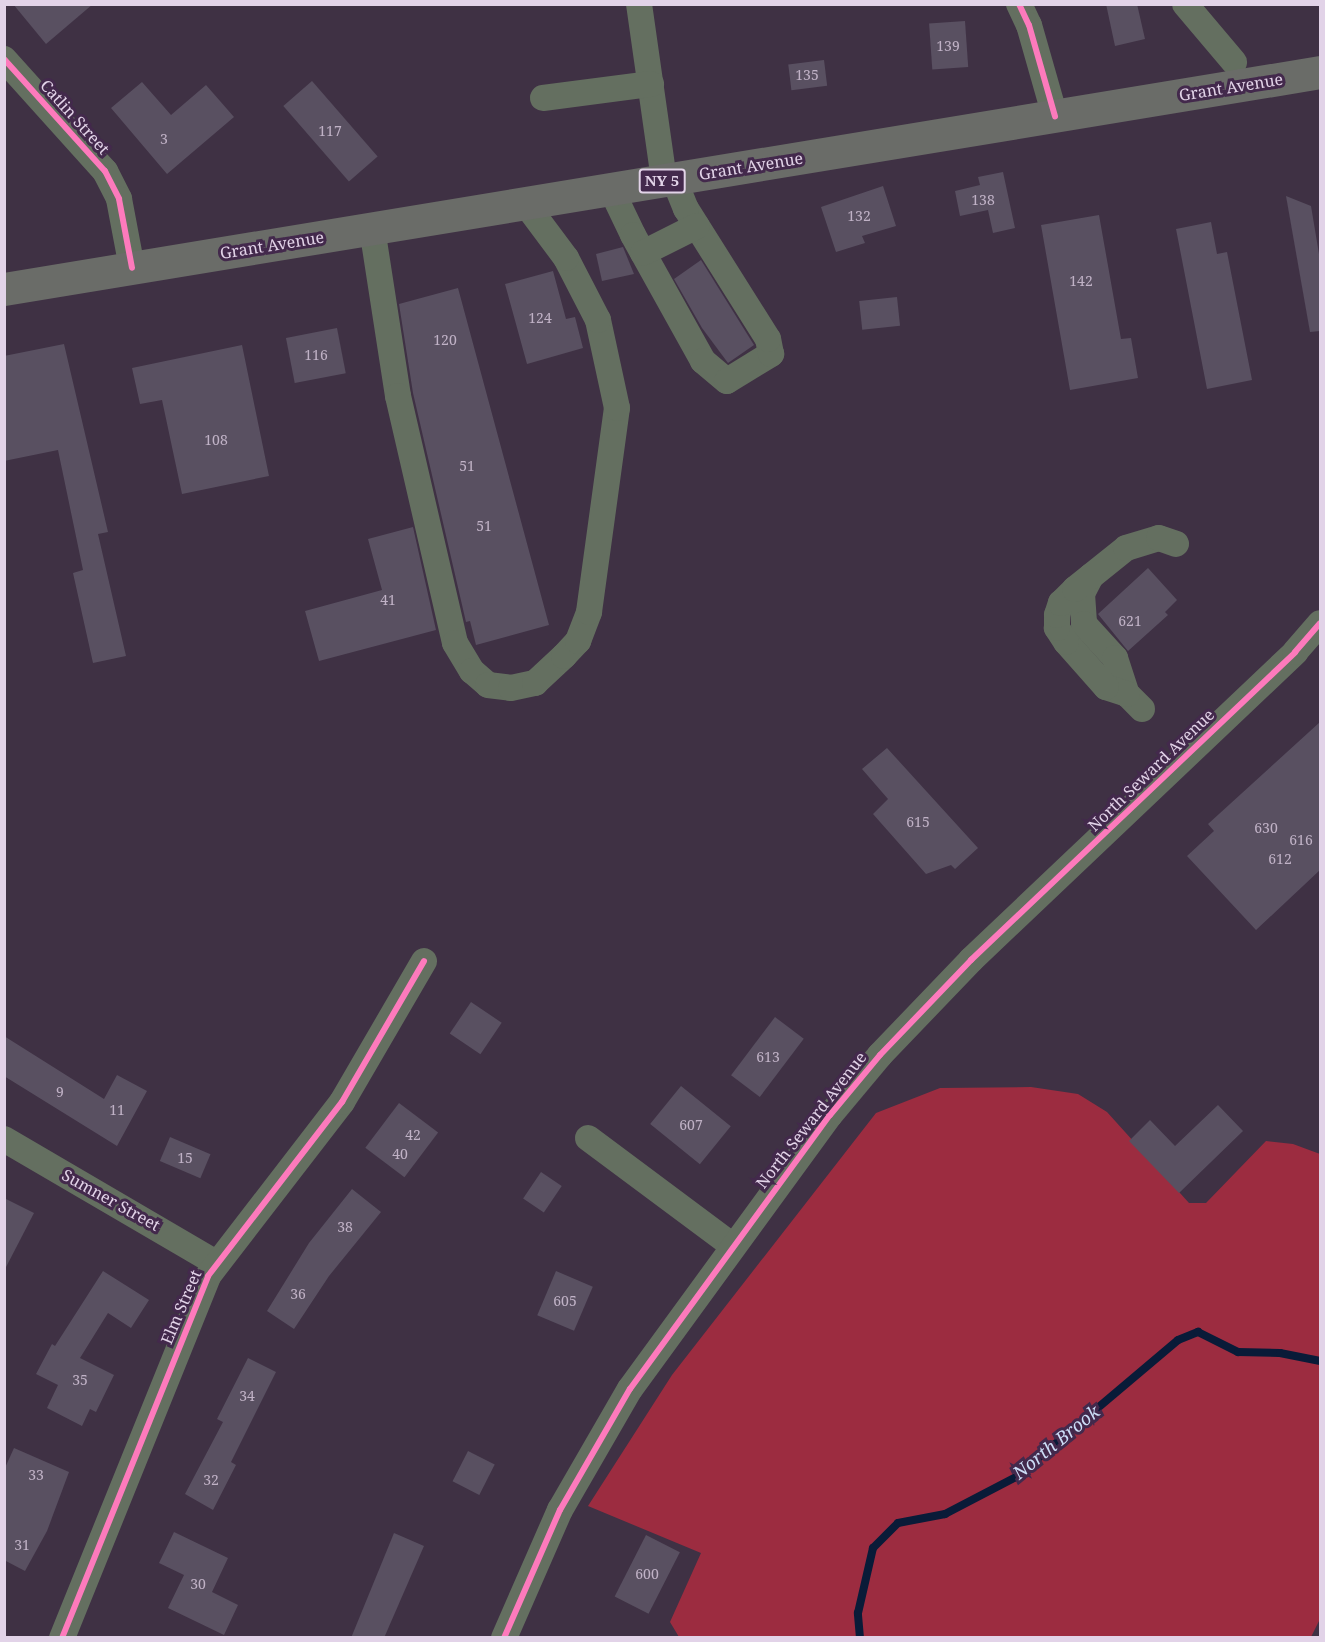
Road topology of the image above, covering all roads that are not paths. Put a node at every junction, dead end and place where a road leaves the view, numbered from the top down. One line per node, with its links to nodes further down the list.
1 (639, 4): 7 (street)
2 (1019, 4): 9 (street)
3 (1185, 4): 5 (street)
4 (4, 59): 16 (street, Catlin Street)
5 (1234, 62)
6 (1320, 72): 9 (highway, Grant Avenue / NY 5)
7 (651, 84): 8 (street); 10 (street)
8 (543, 98)
9 (1055, 116): 10 (highway, Grant Avenue / NY 5)
10 (669, 180): 11 (highway, Grant Avenue / NY 5); 13 (street)
11 (611, 189): 12 (highway, Grant Avenue / NY 5); 15 (street)
12 (525, 203): 14 (highway, Grant Avenue / NY 5); 14 (street)
13 (697, 226): 15 (street); 15 (street)
14 (372, 228): 16 (highway, Grant Avenue / NY 5)
15 (643, 253)
16 (132, 268): 17 (highway, Grant Avenue / NY 5)
17 (4, 289)
18 (1176, 544): 20 (street)
19 (1320, 623): 24 (street, North Seward Avenue)
20 (1134, 702)
21 (424, 961): 25 (street, Elm Street)
22 (588, 1138): 24 (street)
23 (4, 1139): 25 (street, Sumner Street)
24 (733, 1245): 27 (street, North Seward Avenue)
25 (216, 1263): 26 (street, Elm Street)
26 (62, 1638)
27 (504, 1638)

